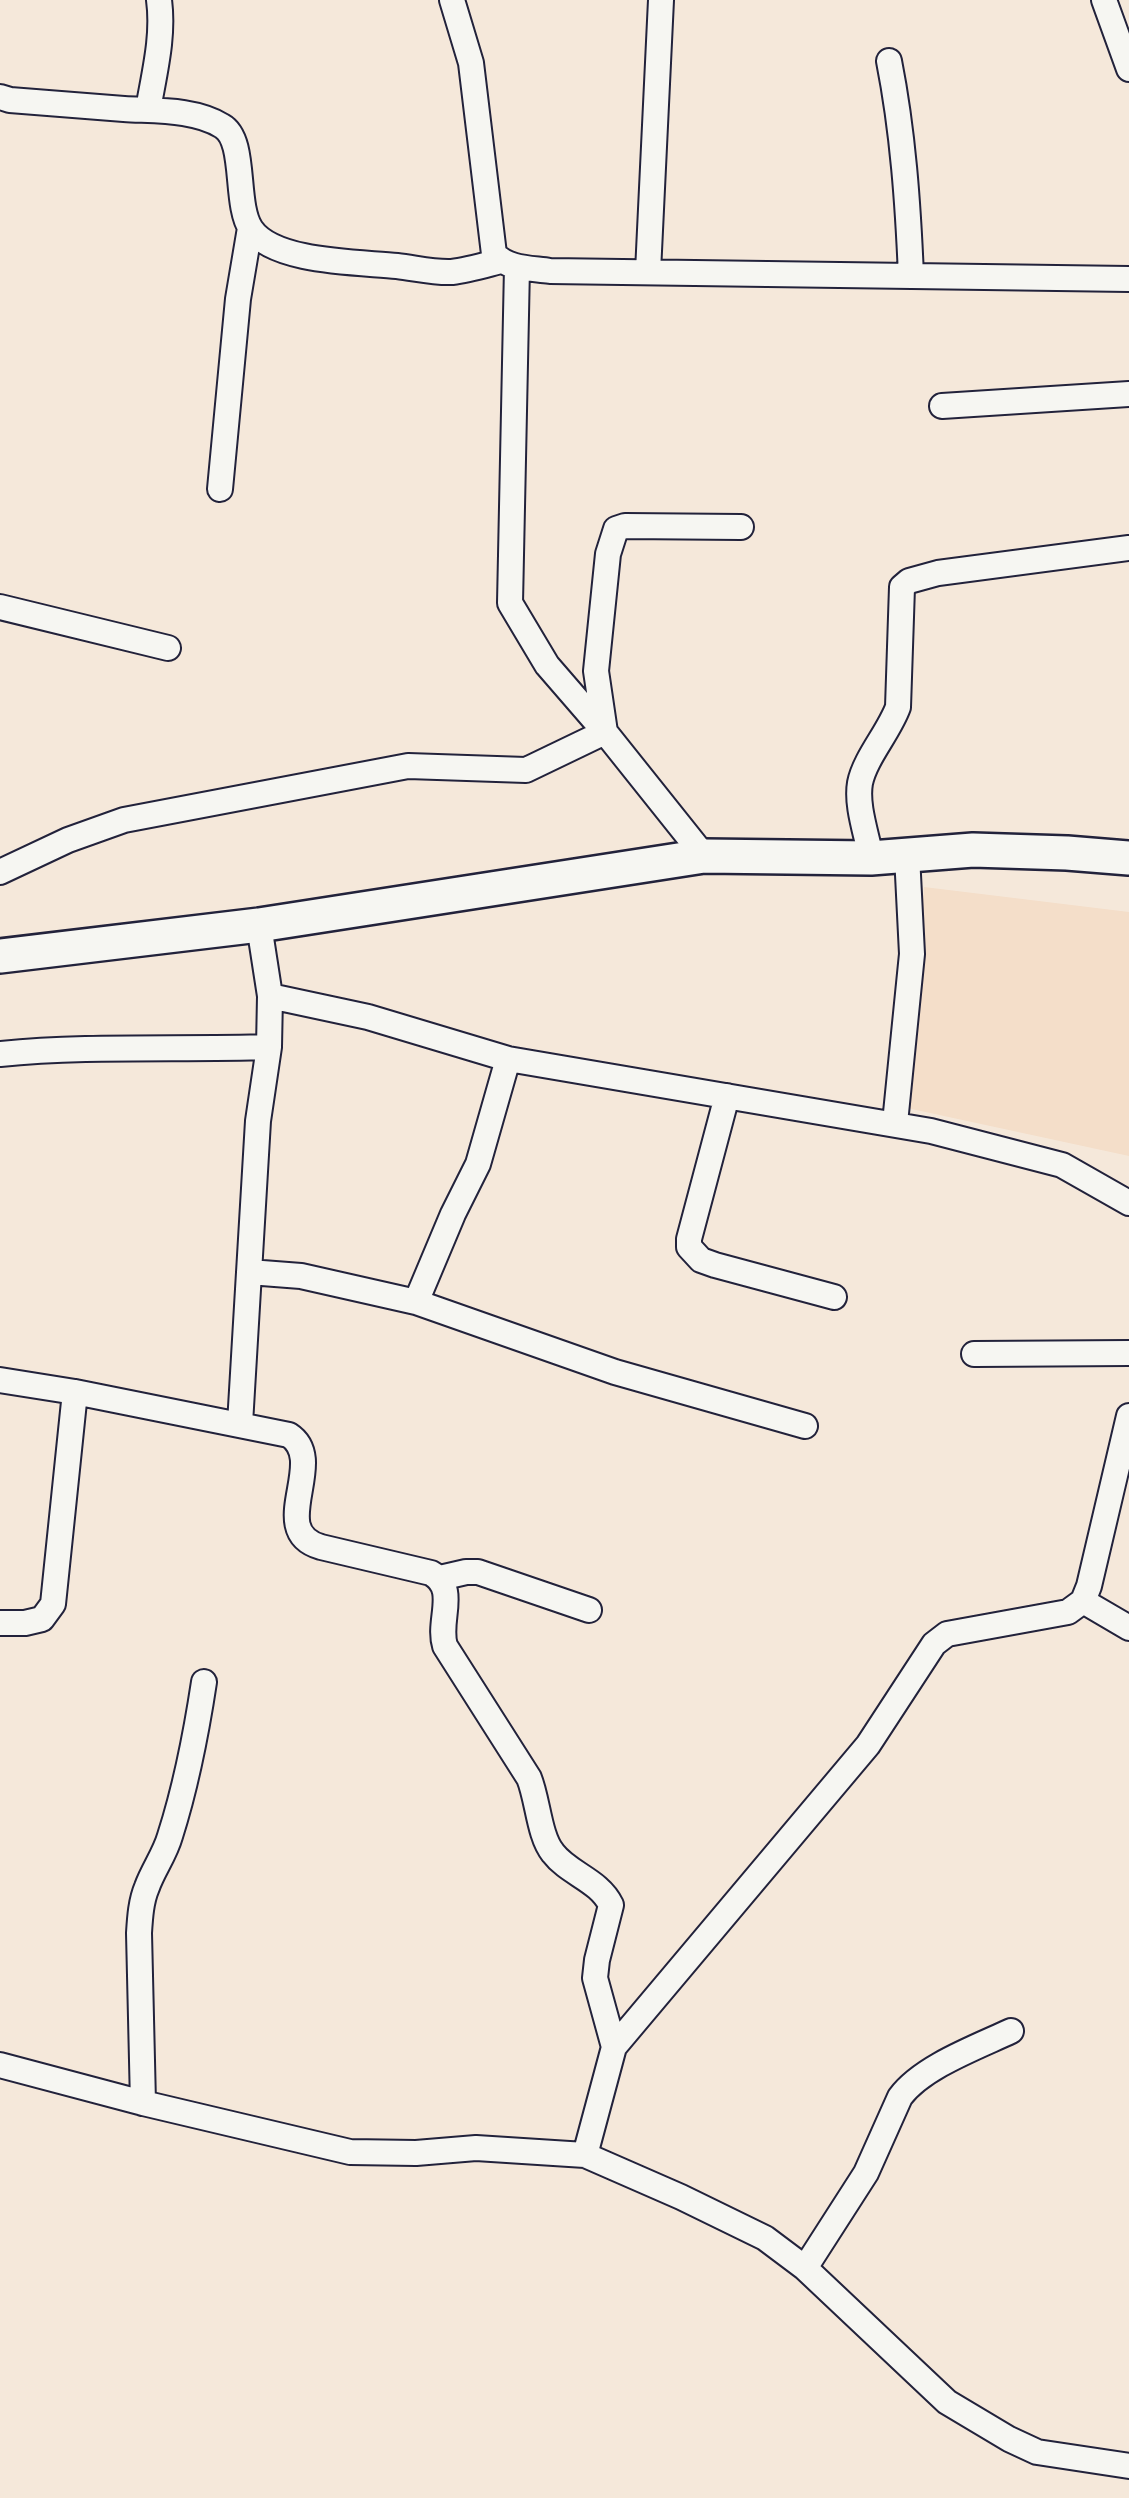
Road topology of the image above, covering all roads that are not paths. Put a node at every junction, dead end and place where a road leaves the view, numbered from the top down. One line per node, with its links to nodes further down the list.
1 (159, 0): 8 (street)
2 (452, 0): 10 (street)
3 (661, 0): 11 (street)
4 (1104, 0): 6 (street)
5 (889, 61): 12 (street)
6 (1129, 69)
7 (0, 97): 8 (street)
8 (148, 110): 9 (street)
9 (250, 228): 10 (street); 16 (street)
10 (509, 264): 11 (street); 21 (street)
11 (648, 272): 12 (street)
12 (911, 276): 13 (street)
13 (1129, 279)
14 (1129, 394): 15 (street)
15 (942, 406)
16 (220, 489)
17 (741, 527): 21 (street)
18 (1129, 548): 24 (street)
19 (0, 607): 20 (street)
20 (168, 648)
21 (605, 732): 23 (street); 26 (street)
22 (906, 855): 24 (main road); 25 (main road); 34 (street)
23 (704, 856): 24 (main road); 27 (main road)
24 (871, 858)
25 (1129, 858)
26 (0, 872)
27 (259, 925): 28 (main road); 29 (street)
28 (0, 956)
29 (270, 996): 30 (street); 32 (street)
30 (269, 1047): 31 (street); 36 (street)
31 (0, 1054)
32 (508, 1059): 33 (street); 38 (street)
33 (727, 1096): 34 (street); 37 (street)
34 (895, 1124): 35 (street)
35 (1129, 1203)
36 (249, 1272): 38 (street); 44 (street)
37 (834, 1297)
38 (416, 1302): 45 (street)
39 (1129, 1353): 40 (street)
40 (974, 1354)
41 (0, 1380): 42 (street)
42 (75, 1392): 44 (street); 49 (street)
43 (1129, 1416): 47 (street)
44 (240, 1424): 46 (street)
45 (805, 1426)
46 (441, 1578): 48 (street); 53 (street)
47 (1083, 1601): 50 (street); 53 (street)
48 (589, 1610)
49 (0, 1623)
50 (1129, 1628)
51 (204, 1682): 55 (street)
52 (1011, 2031): 57 (street)
53 (614, 2048): 56 (street)
54 (0, 2065): 55 (street)
55 (143, 2103): 56 (street)
56 (585, 2155): 57 (street)
57 (805, 2268): 58 (street)
58 (1129, 2466)

